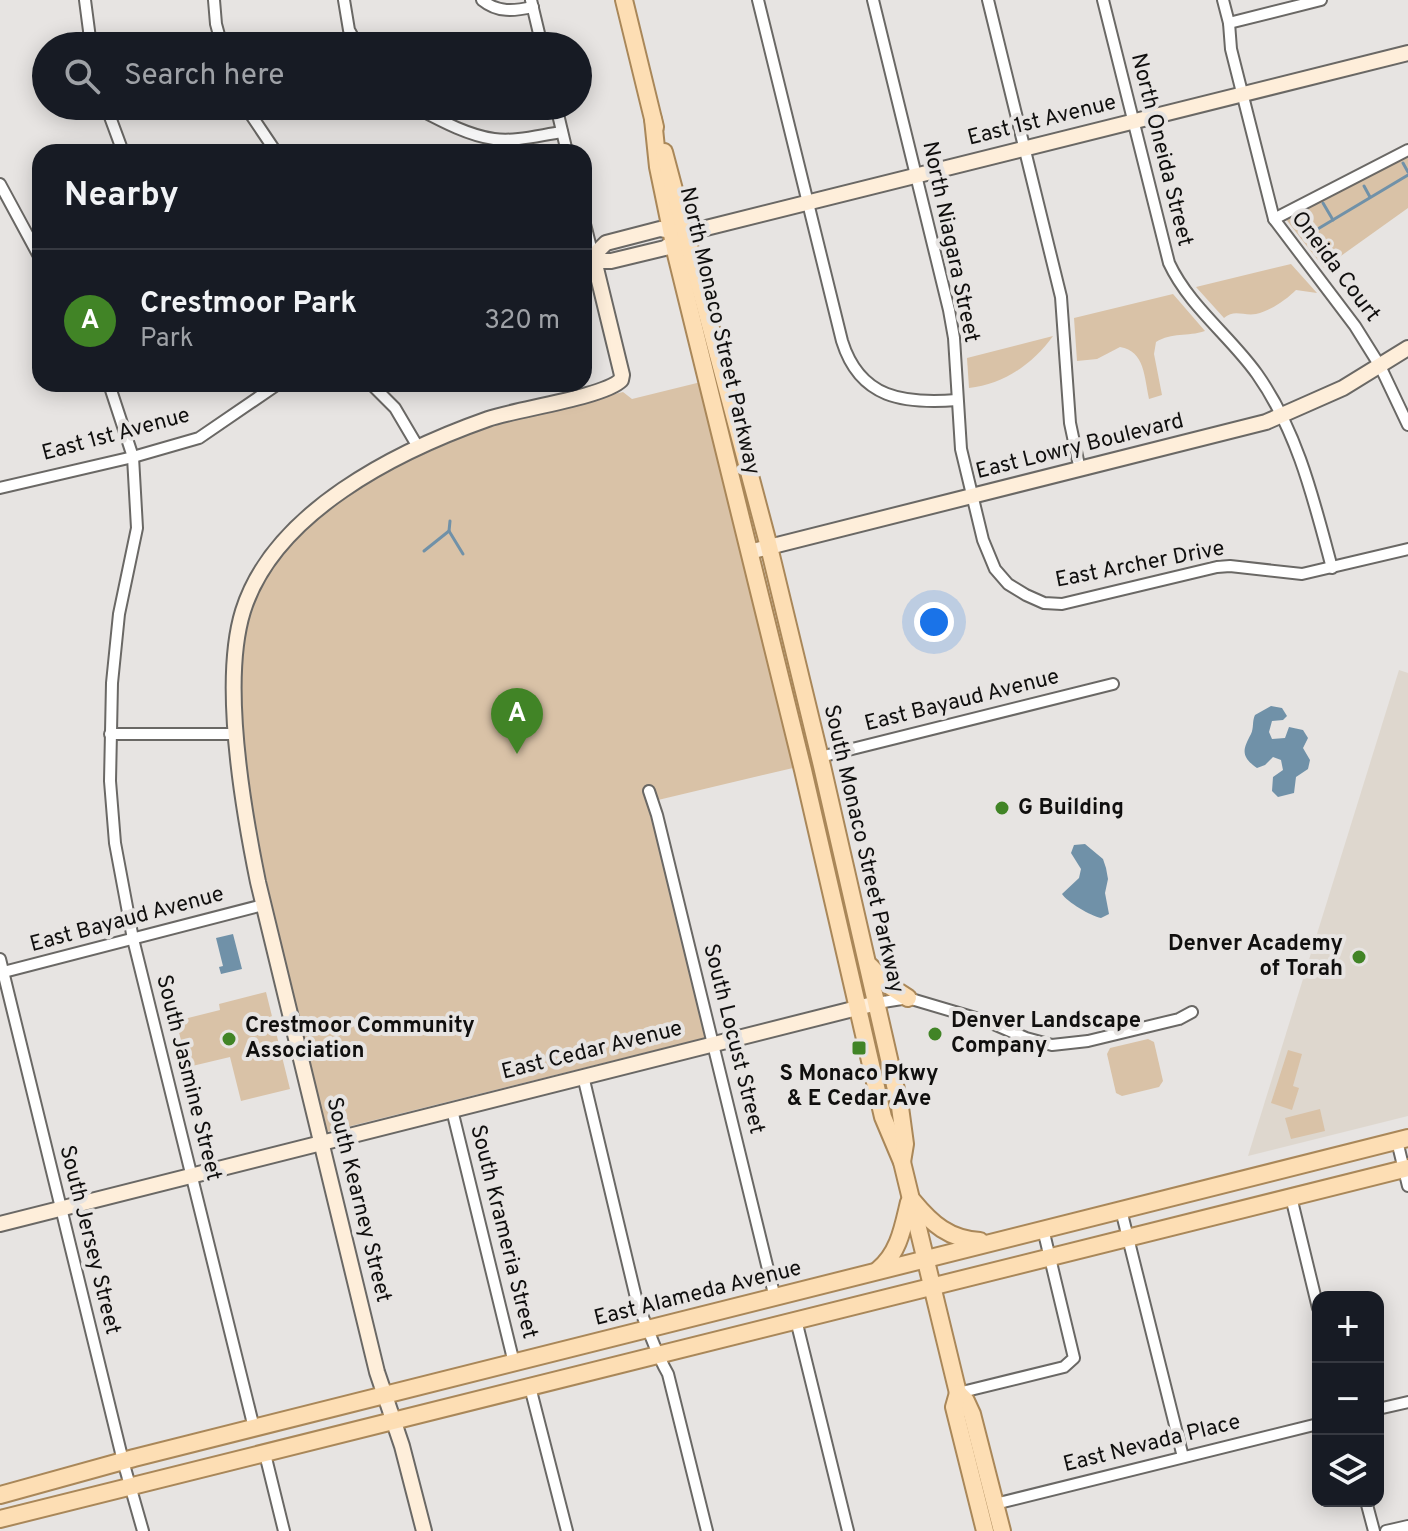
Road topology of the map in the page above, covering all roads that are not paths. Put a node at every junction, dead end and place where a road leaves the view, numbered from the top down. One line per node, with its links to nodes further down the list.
1 (85, 0): 14 (street)
2 (214, 0): 15 (street)
3 (344, 0): 16 (street)
4 (482, 0): 12 (street)
5 (624, 0): 35 (main road, North Monaco Street Parkway)
6 (758, 0): 33 (street)
7 (873, 0): 31 (street, North Niagara Street)
8 (988, 0): 29 (street)
9 (1103, 0): 24 (street, North Oneida Street)
10 (1223, 0): 13 (street, Oneida Court)
11 (1321, 0): 13 (street)
12 (532, 3): 17 (street)
13 (1229, 23): 19 (street, Oneida Court)
14 (89, 32)
15 (218, 32)
16 (350, 32)
17 (539, 32)
18 (1408, 53): 19 (street, East 1st Avenue)
19 (1242, 95): 24 (street, East 1st Avenue); 34 (street, Oneida Court)
20 (111, 120): 26 (street)
21 (254, 120): 27 (street)
22 (439, 120): 25 (street)
23 (559, 120): 25 (street)
24 (1134, 121): 29 (street, East 1st Avenue); 45 (street, North Oneida Street)
25 (562, 132): 28 (street)
26 (120, 144)
27 (271, 144)
28 (565, 144)
29 (1025, 148): 31 (street, East 1st Avenue); 49 (street)
30 (1408, 150): 34 (street)
31 (917, 175): 33 (street, East 1st Avenue); 44 (street, North Niagara Street)
32 (0, 184): 36 (street)
33 (808, 202): 35 (street, East 1st Avenue); 44 (street)
34 (1274, 219): 40 (street, Oneida Court)
35 (677, 235): 37 (street, East 1st Avenue); 52 (main road, North Monaco Street Parkway); 54 (main road, North Monaco Street Parkway)
36 (32, 243)
37 (592, 258)
38 (592, 271): 47 (street, South Kearney Street)
39 (1408, 348): 40 (street, East Lowry Boulevard)
40 (1380, 366): 45 (street, East Lowry Boulevard); 46 (street, Oneida Court)
41 (112, 392): 48 (street, South Jasmine Street)
42 (266, 392): 48 (street, East 1st Avenue)
43 (379, 392): 47 (street)
44 (957, 400): 51 (street, North Niagara Street)
45 (1282, 416): 49 (street, East Lowry Boulevard); 55 (street, North Oneida Street)
46 (1408, 425)
47 (418, 447): 59 (street, South Kearney Street)
48 (133, 457): 50 (street, East 1st Avenue); 58 (street, South Jasmine Street)
49 (1080, 470): 51 (street, East Lowry Boulevard)
50 (0, 488)
51 (971, 496): 52 (street, East Lowry Boulevard); 55 (street, East Archer Drive)
52 (769, 547): 54 (street, East Lowry Boulevard); 60 (main road, South Monaco Street Parkway)
53 (1408, 549): 55 (street, East Archer Drive)
54 (749, 552): 57 (main road, South Monaco Street Parkway)
55 (1332, 568)
56 (1113, 684): 60 (street, East Bayaud Avenue)
57 (783, 688): 60 (main road); 61 (main road, South Monaco Street Parkway)
58 (110, 734): 59 (street); 65 (street, South Jasmine Street)
59 (237, 734): 64 (street, South Kearney Street)
60 (820, 757): 63 (main road, South Monaco Street Parkway)
61 (803, 770): 63 (main road); 71 (main road, South Monaco Street Parkway)
62 (649, 791): 73 (street, South Locust Street)
63 (837, 830): 67 (main road, South Monaco Street Parkway)
64 (263, 905): 65 (street, East Bayaud Avenue); 77 (street, South Kearney Street)
65 (133, 939): 68 (street, East Bayaud Avenue); 80 (street, South Jasmine Street)
66 (0, 959): 68 (street, South Jersey Street)
67 (867, 963): 69 (main road); 70 (main road, South Monaco Street Parkway)
68 (1, 973): 84 (street, South Jersey Street)
69 (908, 998): 70 (street, East Cedar Avenue); 72 (street, East Cedar Avenue)
70 (877, 1003): 71 (street, East Cedar Avenue); 78 (main road, South Monaco Street Parkway)
71 (858, 1008): 73 (street, East Cedar Avenue); 78 (main road, South Monaco Street Parkway)
72 (1192, 1012)
73 (713, 1043): 74 (street, East Cedar Avenue); 95 (street, South Locust Street)
74 (583, 1076): 75 (street, East Cedar Avenue); 97 (street)
75 (452, 1110): 77 (street, East Cedar Avenue); 99 (street, South Krameria Street)
76 (1402, 1139): 79 (street); 85 (main road, East Alameda Avenue)
77 (321, 1142): 80 (street, East Cedar Avenue); 102 (street, South Kearney Street)
78 (902, 1162): 82 (main road, South Monaco Street Parkway)
79 (1406, 1168): 81 (street); 83 (main road)
80 (191, 1175): 84 (street, East Cedar Avenue); 107 (street, South Jasmine Street)
81 (1408, 1186)
82 (910, 1196): 89 (main road); 91 (main road, South Monaco Street Parkway); 92 (main road)
83 (1291, 1197): 88 (main road); 94 (street)
84 (60, 1209): 86 (street, East Cedar Avenue); 110 (street, South Jersey Street)
85 (1121, 1210): 87 (main road, East Alameda Avenue); 88 (street)
86 (0, 1224)
87 (1043, 1229): 89 (main road, East Alameda Avenue); 90 (street)
88 (1128, 1238): 90 (main road); 109 (street)
89 (997, 1241): 91 (main road, East Alameda Avenue)
90 (1050, 1257): 93 (main road); 101 (street)
91 (925, 1259): 92 (main road, East Alameda Avenue); 93 (main road, South Monaco Street Parkway)
92 (877, 1271): 95 (main road, East Alameda Avenue)
93 (931, 1287): 96 (main road); 101 (main road, South Monaco Street Parkway)
94 (1314, 1291)
95 (775, 1298): 97 (main road, East Alameda Avenue)
96 (796, 1320): 98 (main road); 124 (street)
97 (649, 1329): 98 (street); 99 (main road, East Alameda Avenue)
98 (656, 1355): 100 (main road); 123 (street)
99 (514, 1363): 102 (main road, East Alameda Avenue)
100 (530, 1387): 105 (main road); 122 (street)
101 (958, 1393): 113 (main road); 125 (main road)
102 (386, 1395): 105 (street, South Kearney Street); 107 (main road, East Alameda Avenue)
103 (1408, 1402): 104 (street)
104 (1384, 1408)
105 (394, 1421): 108 (main road); 121 (street, South Kearney Street)
106 (1312, 1425): 109 (street, East Nevada Place)
107 (254, 1428): 110 (main road, East Alameda Avenue)
108 (265, 1454): 111 (main road); 120 (street)
109 (1183, 1457): 113 (street, East Nevada Place)
110 (123, 1461): 111 (street, South Jersey Street); 112 (main road, East Alameda Avenue)
111 (131, 1487): 115 (main road); 119 (street, South Jersey Street)
112 (0, 1495)
113 (995, 1504): 126 (main road)
114 (1368, 1507): 127 (street)
115 (0, 1519)
116 (0, 1525): 118 (street)
117 (1408, 1526): 128 (street)
118 (2, 1531)
119 (143, 1531)
120 (284, 1531)
121 (424, 1531)
122 (567, 1531)
123 (707, 1531)
124 (848, 1531)
125 (985, 1531)
126 (1002, 1531)
127 (1374, 1531)
128 (1386, 1531)

